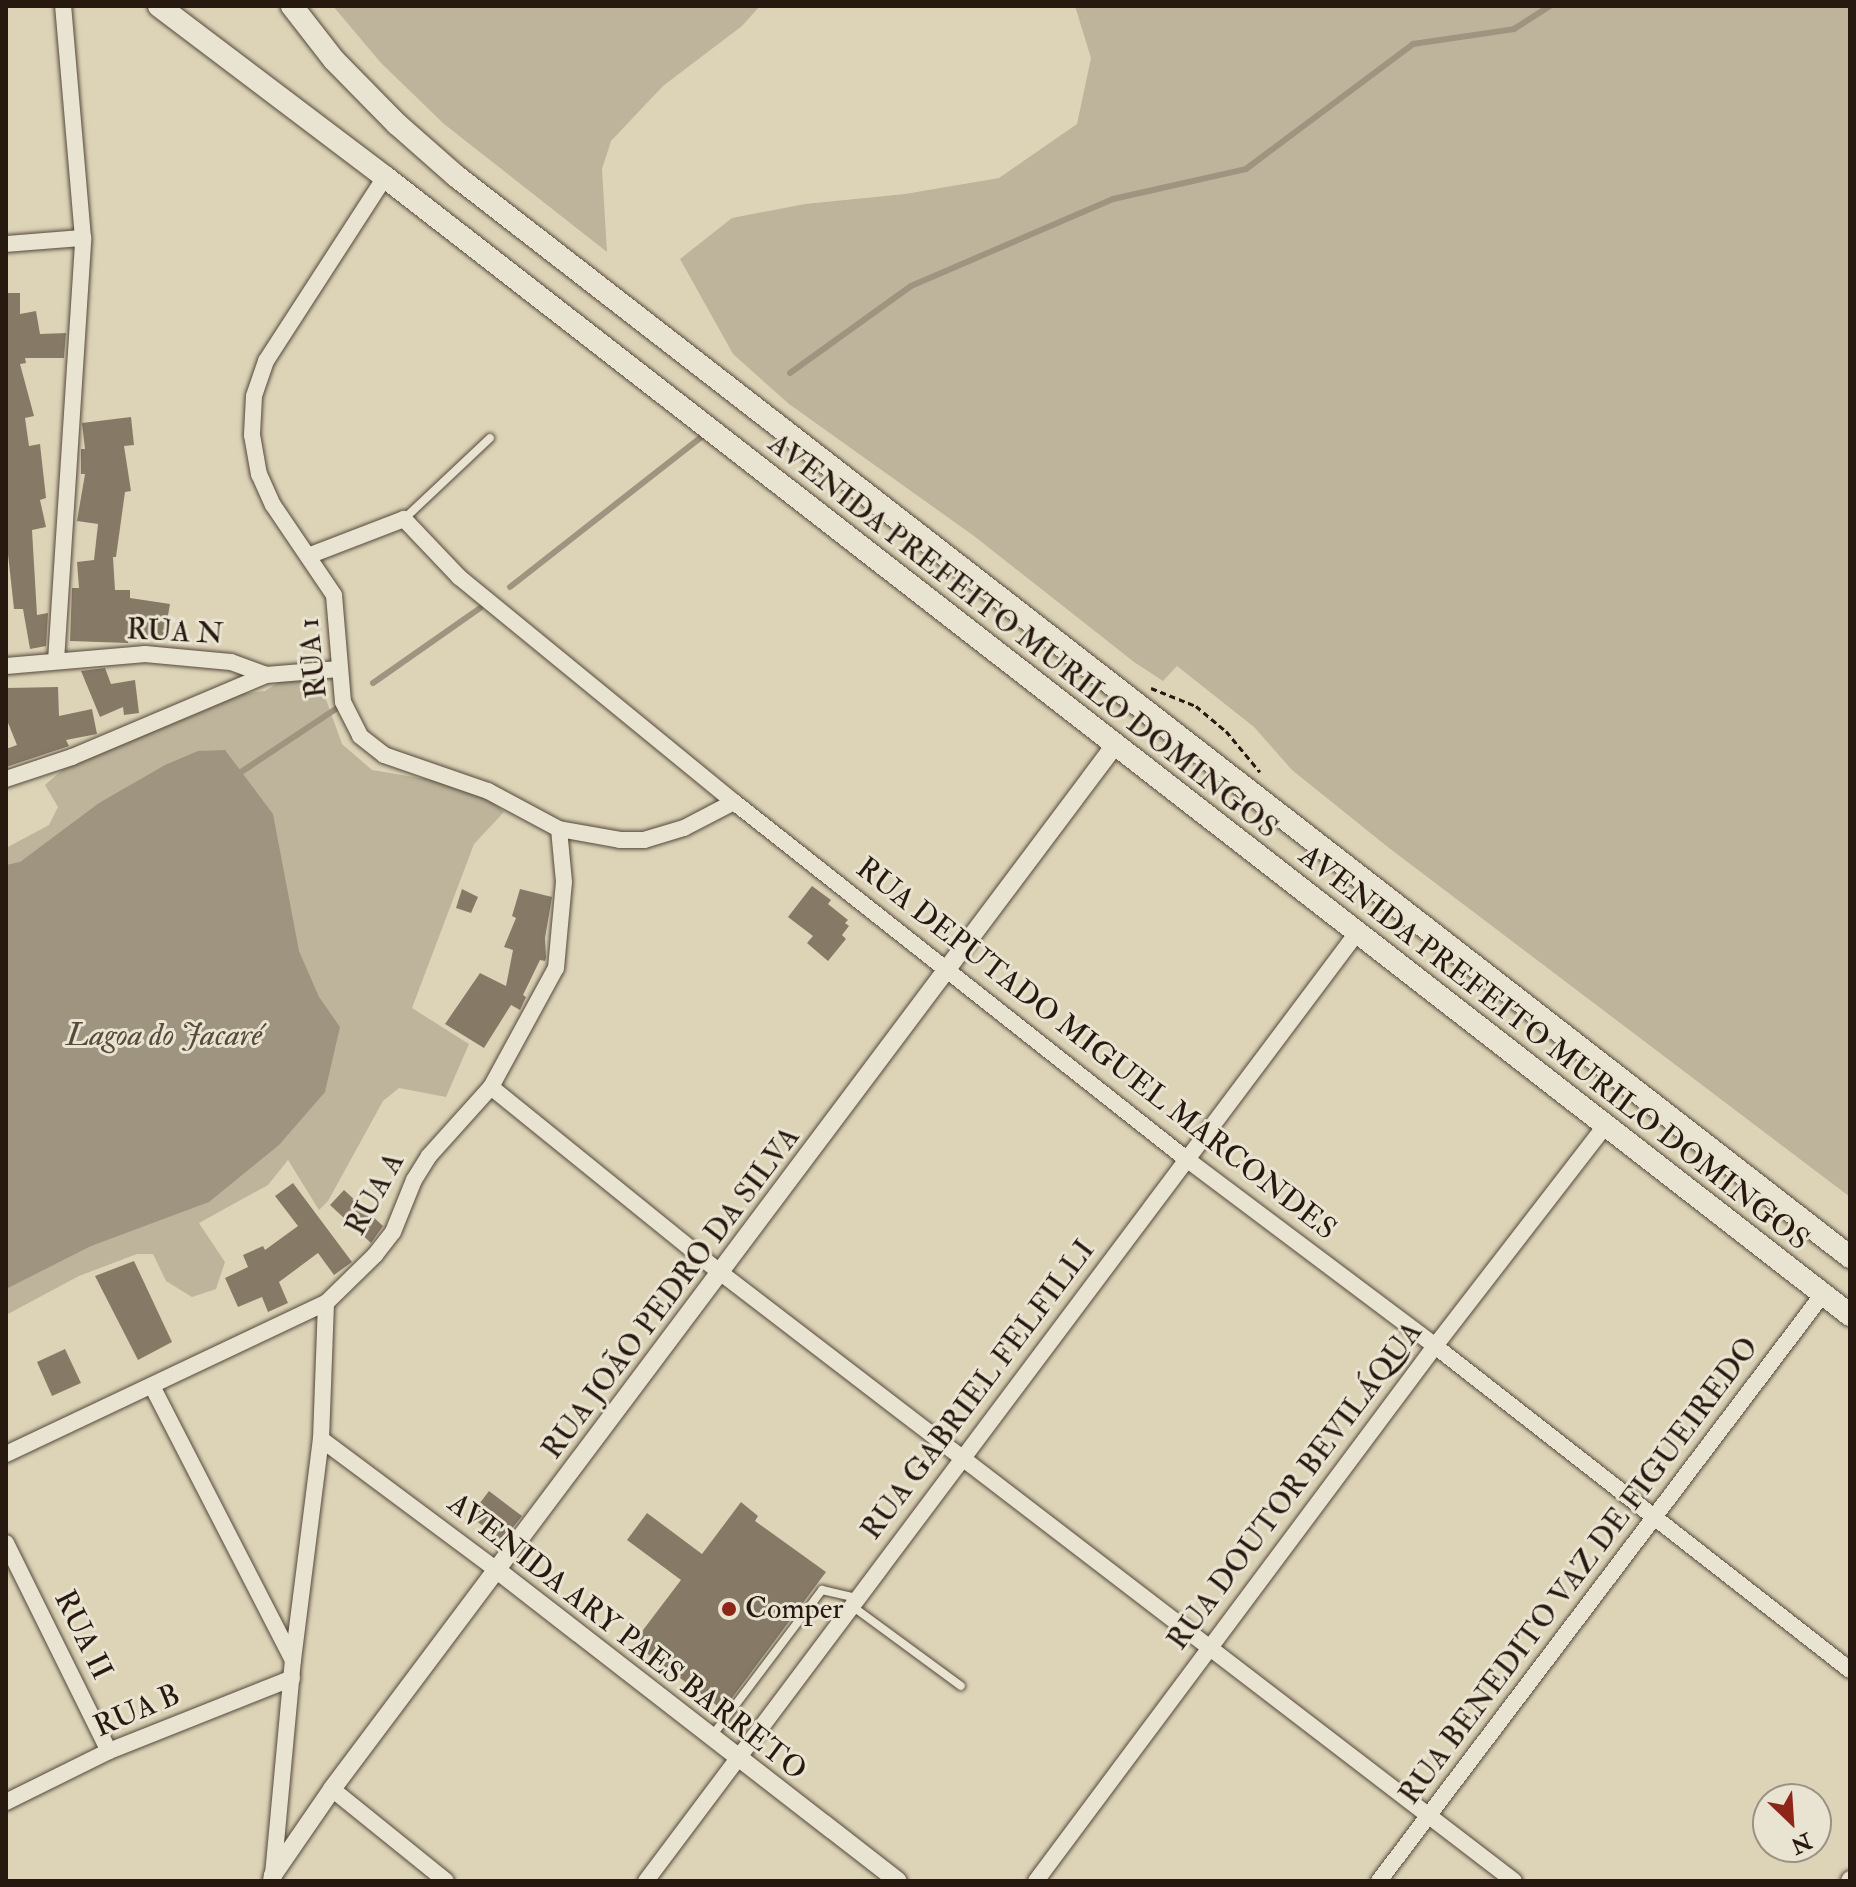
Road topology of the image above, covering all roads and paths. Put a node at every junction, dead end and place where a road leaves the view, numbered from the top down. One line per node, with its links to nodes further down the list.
1 (63, 6): 5 (street)
2 (159, 6): 4 (main road, AVENIDA PREFEITO MURILO DOMINGOS)
3 (292, 6): 23 (main road, AVENIDA PREFEITO MURILO DOMINGOS)
4 (385, 177): 9 (street, RUA 1); 14 (main road, AVENIDA PREFEITO MURILO DOMINGOS)
5 (83, 238): 6 (street); 10 (street)
6 (6, 244)
7 (490, 438): 8 (lane)
8 (404, 519): 9 (street); 16 (street, RUA DEPUTADO MIGUEL MARCONDES)
9 (308, 556): 12 (street, RUA 1)
10 (56, 661): 11 (street, RUA N); 13 (street, RUA N)
11 (6, 666)
12 (339, 669): 13 (street, RUA N); 17 (street, RUA 1)
13 (266, 675): 15 (street)
14 (1115, 745): 18 (main road, AVENIDA PREFEITO MURILO DOMINGOS); 19 (street, RUA JOÃO PEDRO DA SILVA)
15 (6, 779)
16 (734, 802): 17 (street, RUA 1); 19 (street, RUA DEPUTADO MIGUEL MARCONDES)
17 (559, 829): 20 (street, RUA A)
18 (1356, 934): 21 (main road, AVENIDA PREFEITO MURILO DOMINGOS); 22 (street, RUA GABRIEL FELFILLI)
19 (949, 969): 22 (street, RUA DEPUTADO MIGUEL MARCONDES); 24 (street, RUA JOÃO PEDRO DA SILVA)
20 (491, 1087): 24 (street); 26 (street, RUA A)
21 (1604, 1127): 25 (main road, AVENIDA PREFEITO MURILO DOMINGOS); 28 (street, RUA DOUTOR BEVILÁQUA)
22 (1185, 1158): 28 (street, RUA DEPUTADO MIGUEL MARCONDES); 32 (street, RUA GABRIEL FELFILLI)
23 (1850, 1257)
24 (721, 1273): 32 (street); 35 (street, RUA JOÃO PEDRO DA SILVA)
25 (1823, 1294): 27 (main road, AVENIDA PREFEITO MURILO DOMINGOS); 33 (street, RUA BENEDITO VAZ DE FIGUEIREDO)
26 (326, 1303): 29 (street, RUA A); 30 (street)
27 (1850, 1315)
28 (1435, 1346): 33 (street, RUA DEPUTADO MIGUEL MARCONDES); 37 (street, RUA DOUTOR BEVILÁQUA)
29 (152, 1386): 31 (street, RUA A); 38 (street)
30 (321, 1439): 35 (street, AVENIDA ARY PAES BARRETO); 38 (street)
31 (6, 1454)
32 (962, 1459): 36 (street, RUA GABRIEL FELFILLI); 37 (street)
33 (1653, 1518): 39 (street, RUA DEPUTADO MIGUEL MARCONDES); 47 (street, RUA BENEDITO VAZ DE FIGUEIREDO)
34 (6, 1543): 43 (street, RUA II)
35 (497, 1570): 42 (street, AVENIDA ARY PAES BARRETO); 45 (street, RUA JOÃO PEDRO DA SILVA)
36 (855, 1602): 41 (lane); 42 (lane); 44 (street, RUA GABRIEL FELFILLI)
37 (1210, 1646): 47 (street); 52 (street, RUA DOUTOR BEVILÁQUA)
38 (293, 1660): 40 (street)
39 (1850, 1670)
40 (292, 1678): 43 (street, RUA B); 48 (street)
41 (961, 1686)
42 (711, 1738): 44 (street, AVENIDA ARY PAES BARRETO)
43 (109, 1751): 46 (street, RUA B)
44 (738, 1759): 50 (street, RUA GABRIEL FELFILLI); 51 (street, AVENIDA ARY PAES BARRETO)
45 (332, 1789): 48 (street, RUA JOÃO PEDRO DA SILVA); 49 (street)
46 (6, 1802)
47 (1429, 1815): 53 (street, RUA BENEDITO VAZ DE FIGUEIREDO); 54 (street)
48 (272, 1878)
49 (446, 1881)
50 (646, 1881)
51 (898, 1881)
52 (1036, 1881)
53 (1379, 1881)
54 (1514, 1881)

